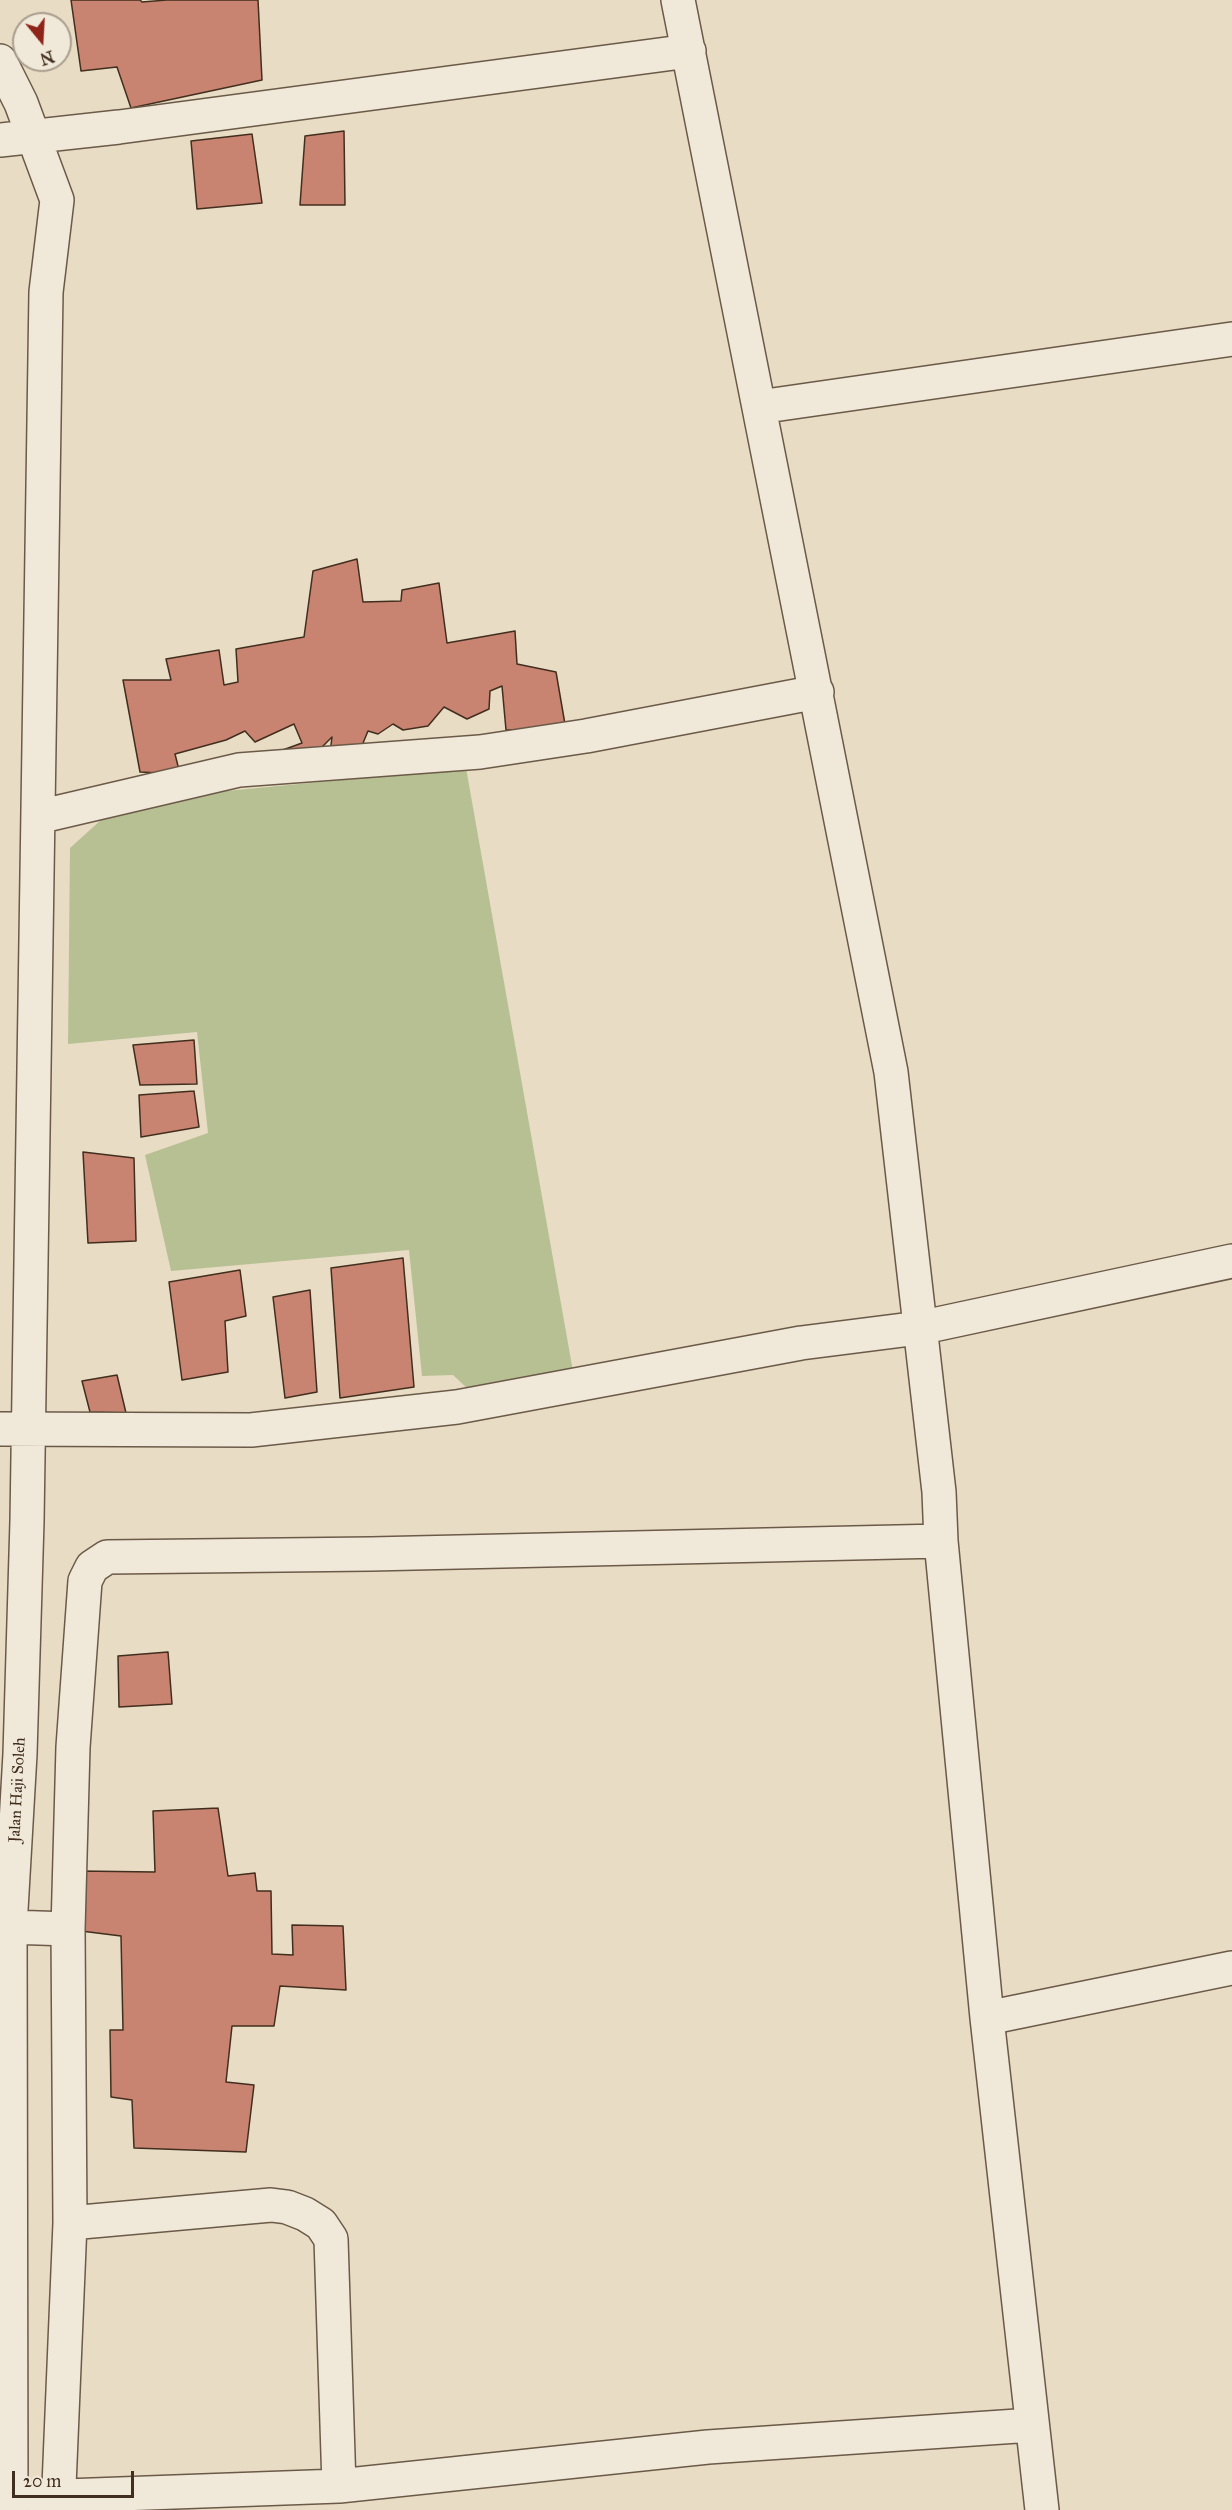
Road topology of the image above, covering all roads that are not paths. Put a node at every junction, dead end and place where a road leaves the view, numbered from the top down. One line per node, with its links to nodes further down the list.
1 (678, 0): 2 (street)
2 (689, 51): 4 (street); 7 (street)
3 (0, 61): 4 (street, Jalan Haji Soleh)
4 (32, 136): 5 (street); 9 (street, Jalan Haji Soleh)
5 (0, 140)
6 (1232, 339): 7 (street)
7 (759, 407): 8 (street)
8 (817, 692): 9 (street); 11 (street)
9 (38, 817): 12 (street, Jalan Haji Soleh)
10 (1232, 1261): 11 (street)
11 (919, 1328): 12 (street); 13 (street)
12 (14, 1429): 14 (street, Jalan Haji Soleh)
13 (941, 1540): 14 (street); 16 (street)
14 (38, 1928): 17 (street); 21 (street, Jalan Haji Soleh)
15 (1232, 1968): 16 (street)
16 (987, 2018): 18 (street)
17 (70, 2223): 19 (street); 20 (street)
18 (1032, 2425): 19 (street); 22 (street)
19 (339, 2486): 20 (street)
20 (58, 2503): 21 (street)
21 (11, 2505)
22 (1042, 2510)

